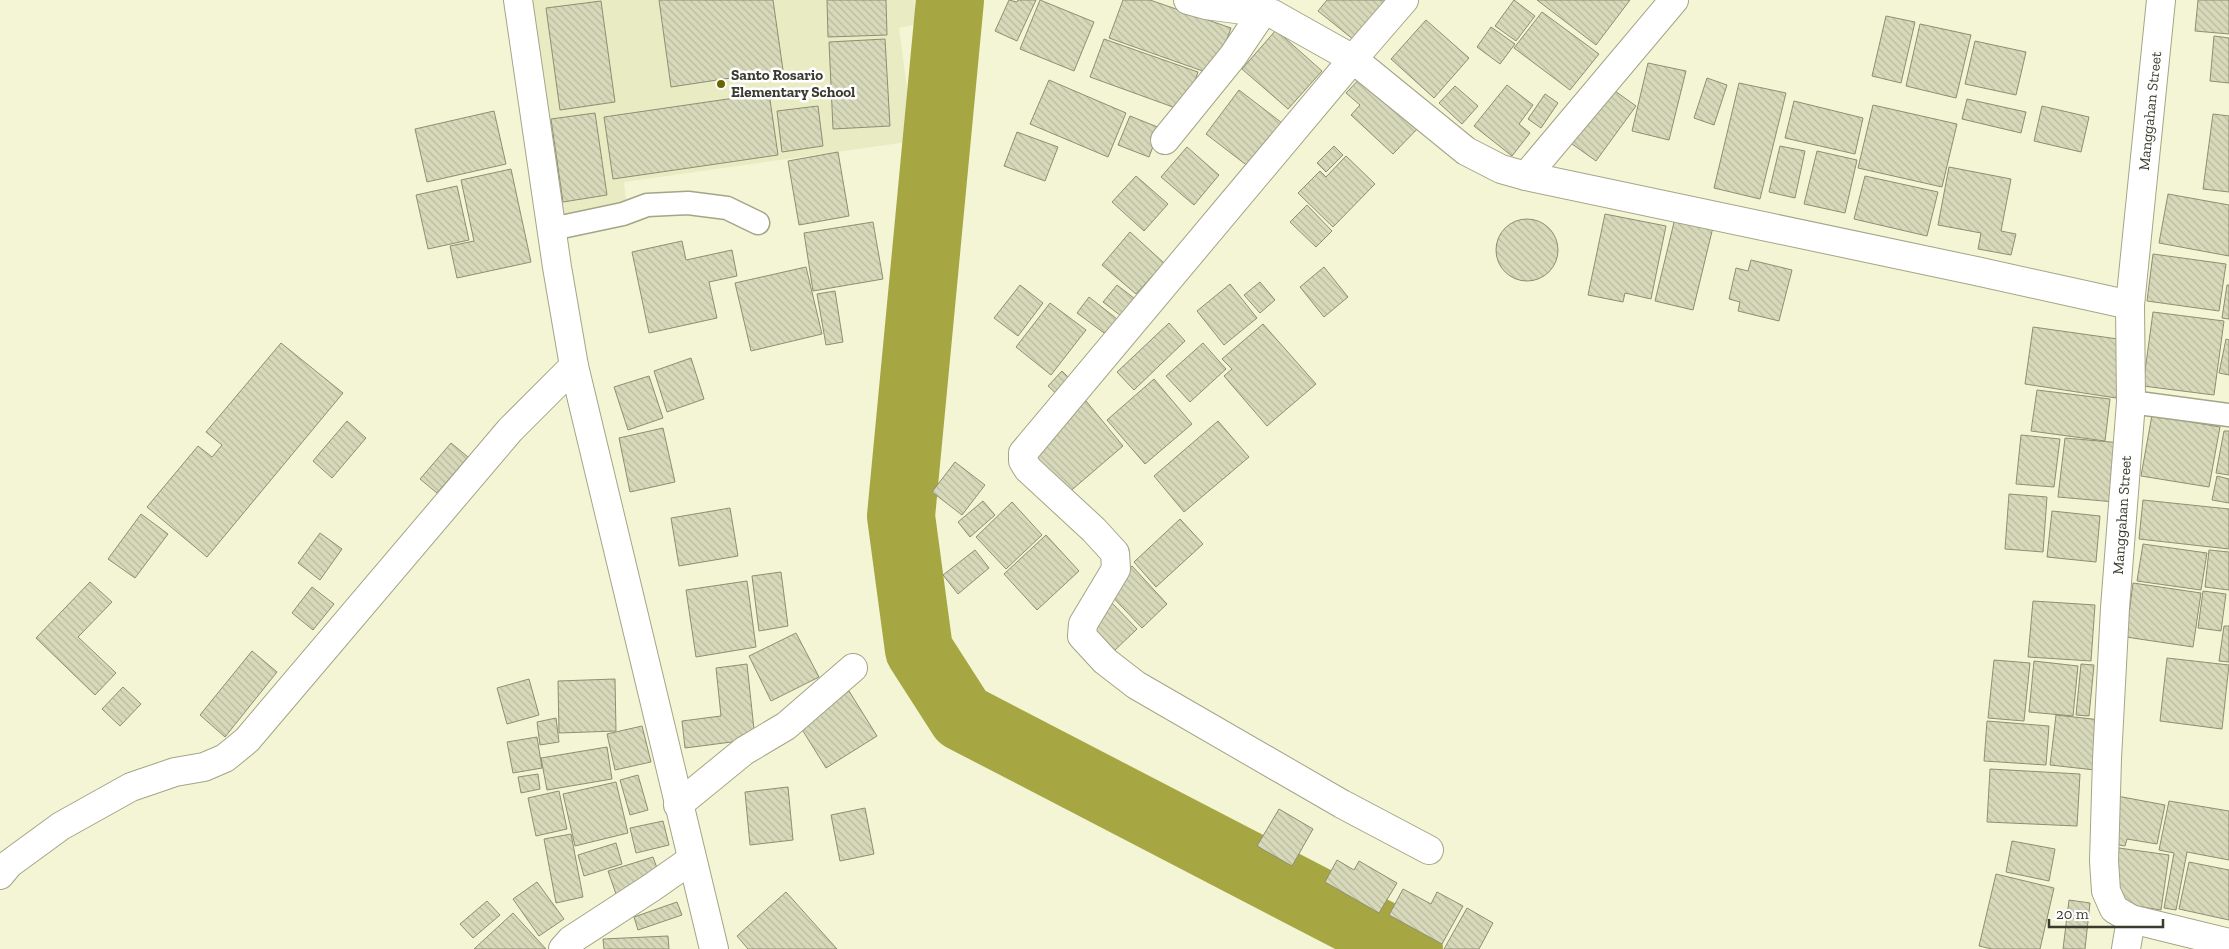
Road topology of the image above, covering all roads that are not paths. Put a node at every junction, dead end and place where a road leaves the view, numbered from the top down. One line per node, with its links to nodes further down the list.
1 (518, 0): 11 (street)
2 (1188, 0): 6 (street)
3 (1404, 0): 7 (street)
4 (1674, 0): 9 (street)
5 (2161, 0): 12 (street, Manggahan Street)
6 (1273, 9): 7 (street); 8 (street)
7 (1353, 59): 9 (street); 18 (street)
8 (1165, 140)
9 (1526, 176): 12 (street)
10 (758, 223): 11 (lane)
11 (552, 229): 13 (street)
12 (2130, 305): 14 (street, Manggahan Street)
13 (574, 366): 17 (street); 20 (street)
14 (2131, 402): 15 (lane); 21 (street, Manggahan Street)
15 (2229, 415)
16 (853, 668): 17 (street)
17 (678, 805): 19 (street)
18 (1429, 850)
19 (691, 860): 23 (street); 24 (street)
20 (0, 876)
21 (2131, 919): 22 (street, Manggahan Street); 25 (street)
22 (2229, 942)
23 (563, 949)
24 (714, 949)
25 (2126, 949)

